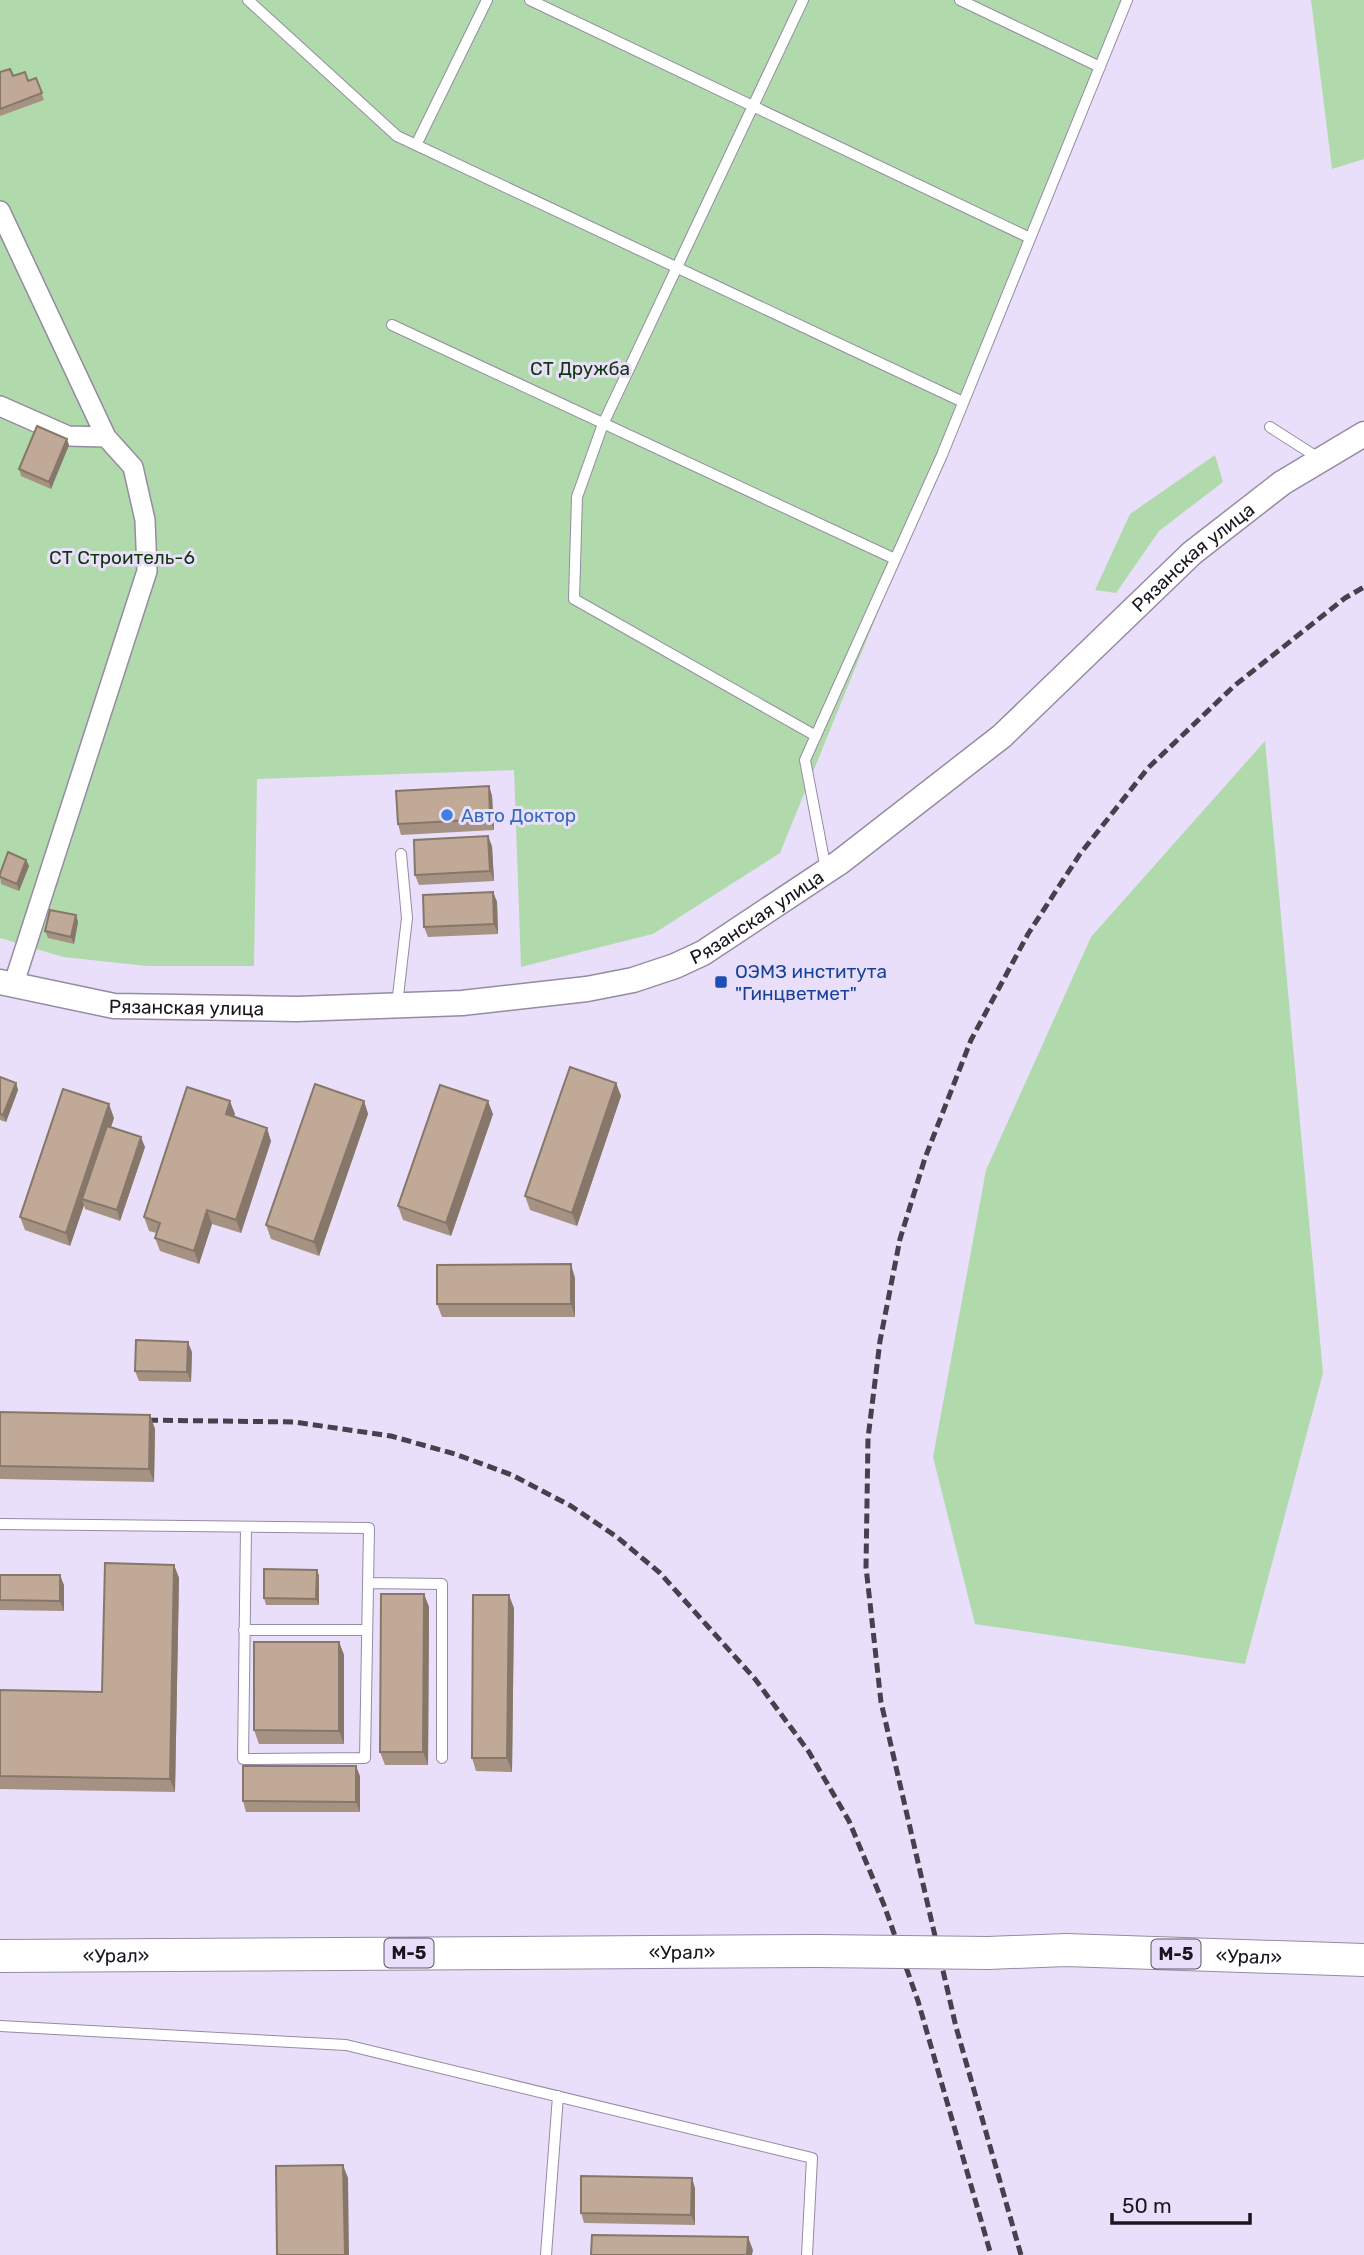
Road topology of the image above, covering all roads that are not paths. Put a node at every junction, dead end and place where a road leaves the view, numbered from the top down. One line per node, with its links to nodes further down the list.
1 (248, 0): 9 (lane)
2 (487, 0): 9 (lane)
3 (530, 0): 8 (lane)
4 (803, 0): 8 (lane)
5 (960, 0): 7 (lane)
6 (1127, 0): 7 (lane)
7 (1100, 67): 11 (lane)
8 (754, 106): 11 (lane); 12 (lane)
9 (416, 145): 12 (lane)
10 (0, 211): 19 (street)
11 (1030, 238): 14 (lane)
12 (678, 268): 14 (lane); 16 (lane)
13 (392, 325): 16 (lane)
14 (963, 402): 21 (lane)
15 (0, 406): 19 (street)
16 (603, 424): 21 (lane); 22 (lane)
17 (1270, 428): 20 (lane)
18 (1364, 434): 20 (street, Рязанская улица)
19 (106, 438): 25 (street)
20 (1322, 460): 24 (street, Рязанская улица)
21 (895, 559): 22 (lane)
22 (816, 736): 24 (lane)
23 (401, 853): 26 (lane)
24 (827, 871): 26 (street, Рязанская улица)
25 (7, 984): 26 (street, Рязанская улица)
26 (397, 1005)
27 (0, 1524): 28 (lane)
28 (246, 1528): 29 (lane); 30 (lane)
29 (368, 1583): 31 (lane); 32 (lane)
30 (244, 1630): 31 (lane); 31 (lane)
31 (367, 1630)
32 (442, 1758)
33 (0, 1955): 34 (highway, «Урал» / М-5, bridge)
34 (1364, 1960)
35 (0, 2026): 36 (lane)
36 (558, 2096): 37 (lane); 38 (lane)
37 (546, 2255)
38 (807, 2255)

